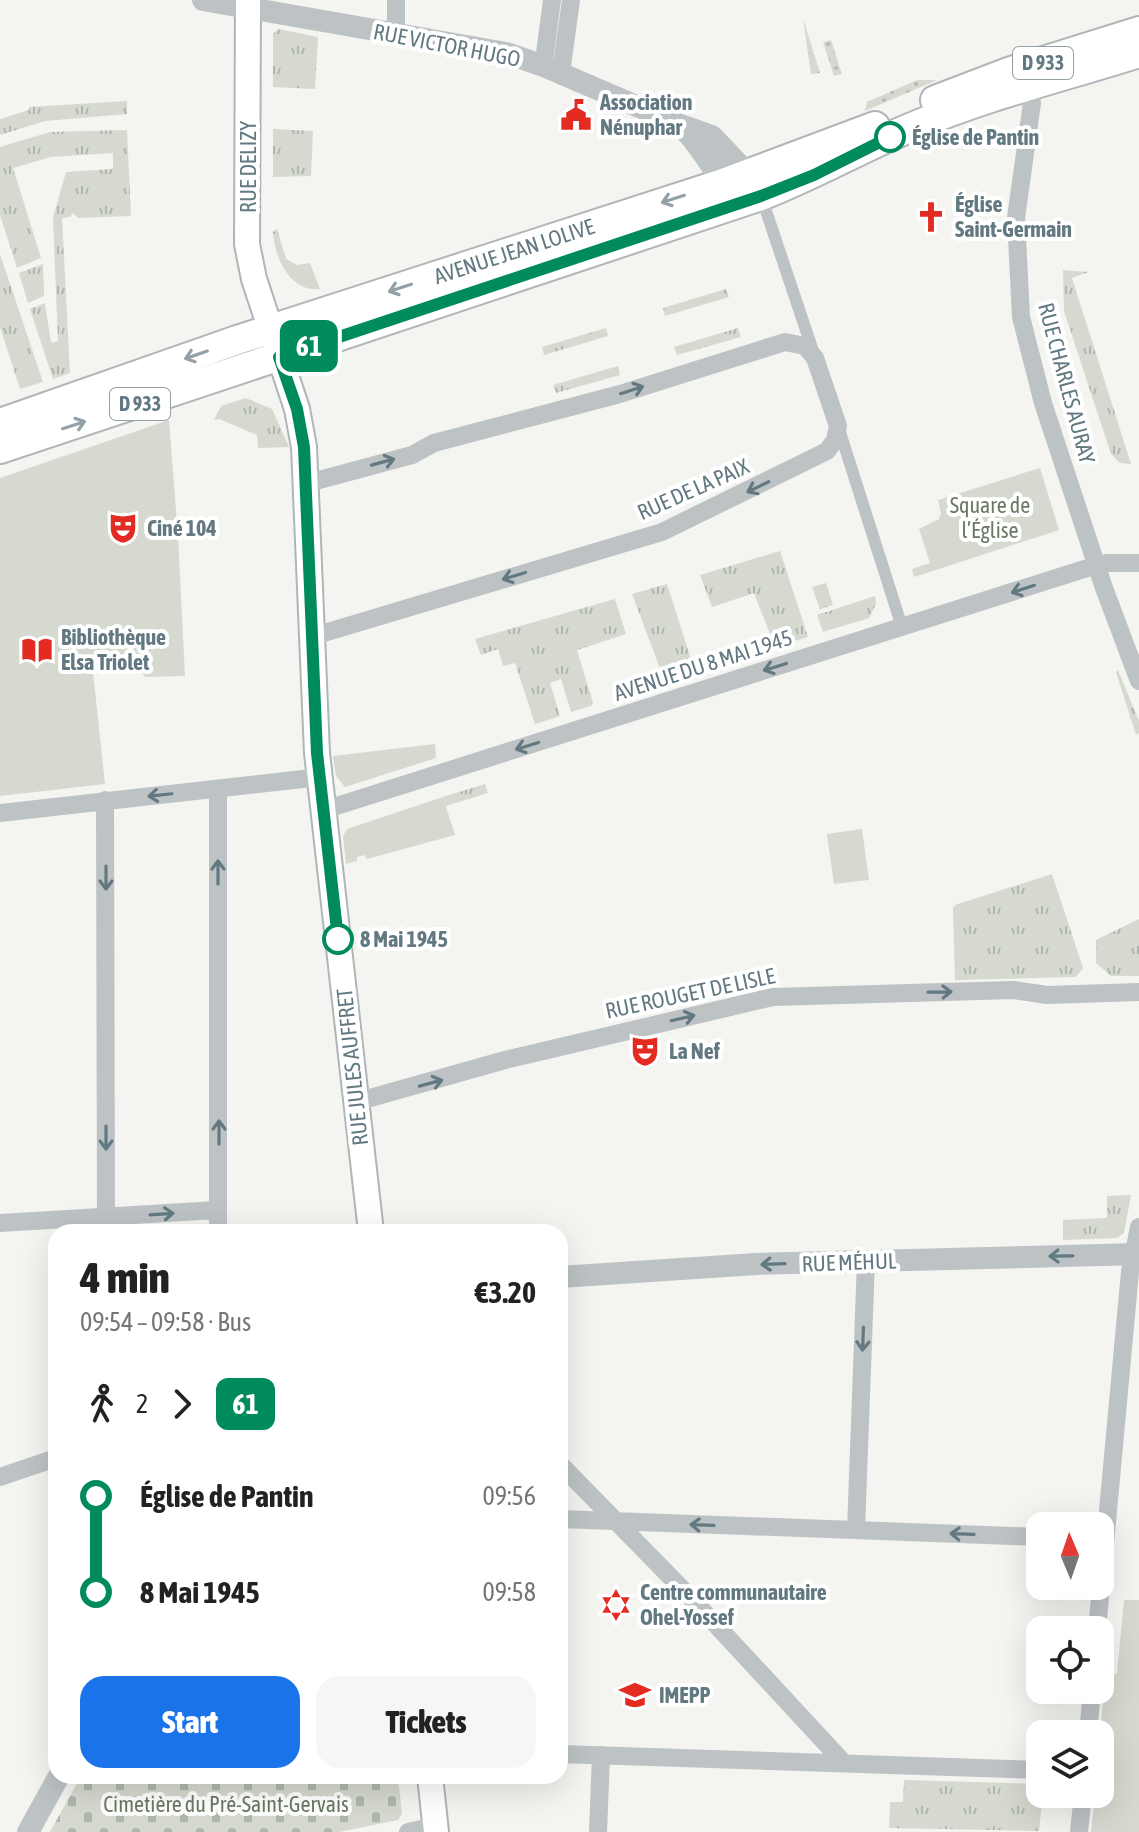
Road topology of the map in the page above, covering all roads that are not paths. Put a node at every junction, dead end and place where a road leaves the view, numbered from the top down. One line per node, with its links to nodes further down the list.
1 (203, 0): 5 (street, RUE VICTOR HUGO)
2 (396, 0): 7 (street)
3 (552, 0): 9 (street)
4 (571, 0): 9 (street)
5 (248, 4): 7 (street, RUE VICTOR HUGO); 12 (main road, RUE DELIZY)
6 (1139, 31): 10 (main road, AVENUE JEAN LOLIVE / D 933)
7 (396, 34): 9 (street, RUE VICTOR HUGO)
8 (1139, 53): 10 (main road, AVENUE JEAN LOLIVE / D 933)
9 (551, 69): 11 (street, RUE VICTOR HUGO)
10 (1026, 78): 11 (main road, AVENUE JEAN LOLIVE / D 933); 19 (street, RUE CHARLES AURAY)
11 (744, 188): 12 (main road, AVENUE JEAN LOLIVE / D 933); 13 (street)
12 (275, 344): 14 (main road, AVENUE JEAN LOLIVE / D 933, one-way to 14); 16 (main road, AVENUE JEAN LOLIVE / D 933, one-way to 12); 17 (main road, RUE JULES AUFFRET)
13 (815, 358): 15 (street); 17 (street, one-way to 13)
14 (0, 423)
15 (838, 426): 20 (street); 21 (street, RUE DE LA PAIX, one-way to 21)
16 (0, 449)
17 (308, 483): 21 (main road, RUE JULES AUFFRET)
18 (1139, 563): 19 (street, AVENUE DU 8 MAI 1945)
19 (1097, 565): 20 (street, AVENUE DU 8 MAI 1945, one-way to 20); 22 (street, RUE CHARLES AURAY)
20 (902, 627): 26 (street, AVENUE DU 8 MAI 1945, one-way to 26)
21 (314, 636): 23 (main road, RUE JULES AUFFRET)
22 (1139, 681)
23 (321, 777): 24 (street); 26 (main road, RUE JULES AUFFRET)
24 (218, 789): 25 (street, one-way to 25); 30 (street, one-way to 24)
25 (105, 800): 27 (street); 31 (street, one-way to 31)
26 (324, 810): 29 (main road, RUE JULES AUFFRET)
27 (0, 813)
28 (1139, 992): 29 (street, RUE ROUGET DE LISLE, one-way to 28)
29 (356, 1102): 34 (main road, RUE JULES AUFFRET)
30 (217, 1210): 31 (street, one-way to 30); 33 (street)
31 (106, 1217): 32 (street)
32 (0, 1223)
33 (218, 1224)
34 (370, 1224)
35 (1139, 1227): 36 (street)
36 (1136, 1254): 37 (street, RUE MÉHUL, one-way to 37); 42 (street)
37 (866, 1261): 38 (street, RUE MÉHUL, one-way to 38); 45 (street, one-way to 45)
38 (568, 1276)
39 (48, 1461): 41 (street)
40 (568, 1472): 44 (street)
41 (0, 1477)
42 (1105, 1512)
43 (568, 1519): 44 (street)
44 (618, 1521): 45 (street, one-way to 44); 49 (street)
45 (856, 1530): 46 (street, one-way to 45)
46 (1026, 1536)
47 (568, 1754): 48 (street)
48 (601, 1755): 49 (street); 57 (street)
49 (844, 1763): 50 (street)
50 (1026, 1770)
51 (55, 1784): 55 (street)
52 (431, 1784): 54 (main road)
53 (1082, 1808): 58 (street)
54 (436, 1829): 56 (street)
55 (28, 1832)
56 (408, 1832)
57 (598, 1832)
58 (1079, 1832)

